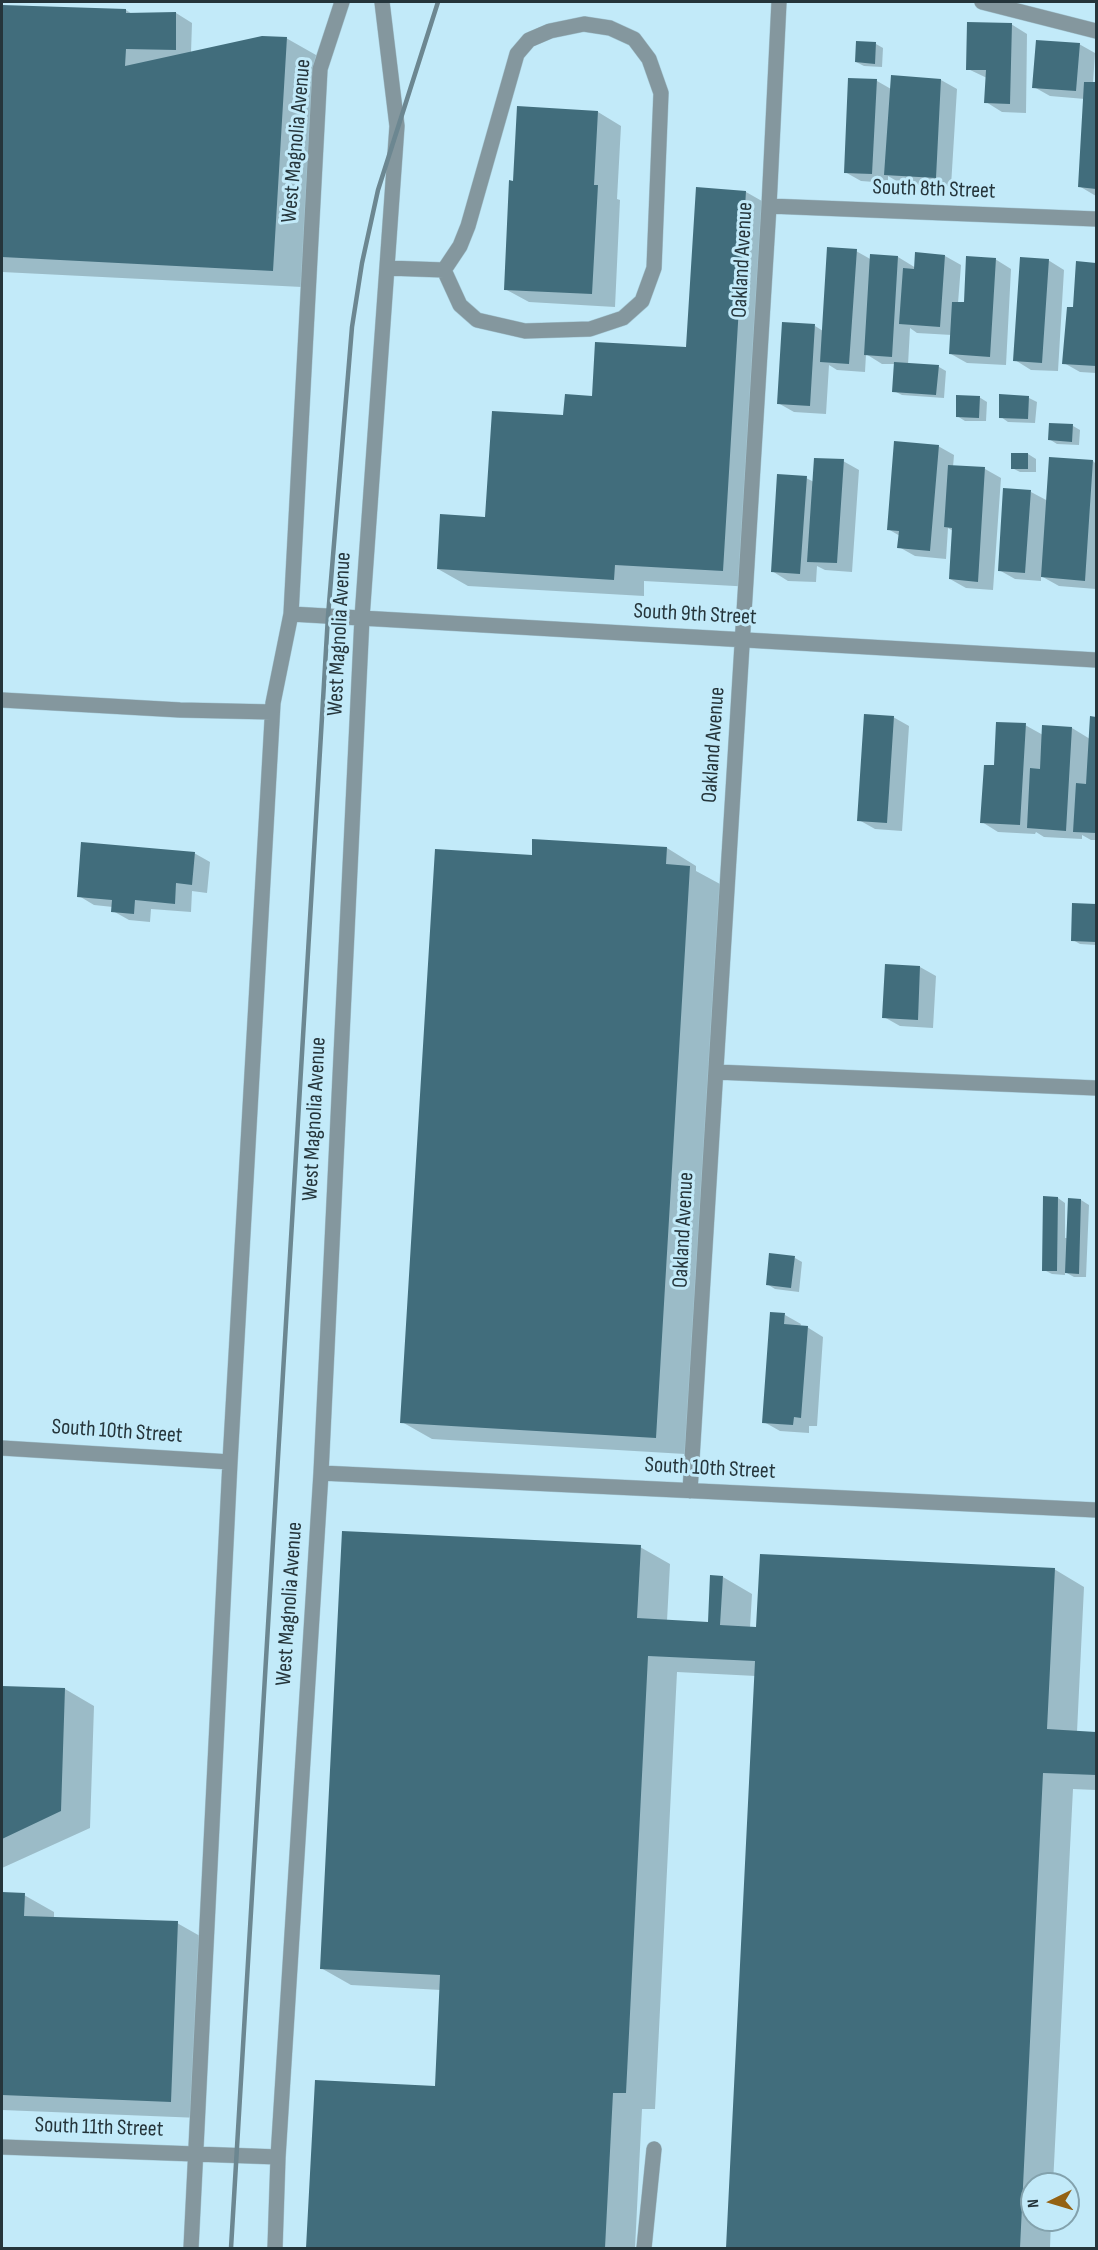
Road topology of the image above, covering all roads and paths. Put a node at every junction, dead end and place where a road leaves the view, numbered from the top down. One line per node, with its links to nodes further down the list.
1 (342, 2): 10 (street, West Magnolia Avenue)
2 (382, 2): 8 (street, West Magnolia Avenue)
3 (779, 2): 6 (street, Oakland Avenue)
4 (982, 2): 5 (street)
5 (1096, 31)
6 (769, 206): 7 (street, South 8th Street); 12 (street, Oakland Avenue)
7 (1096, 219)
8 (387, 268): 9 (street); 11 (street, West Magnolia Avenue)
9 (444, 270): 9 (street)
10 (291, 614): 11 (street, South 9th Street); 15 (street, West Magnolia Avenue)
11 (362, 618): 12 (street, South 9th Street); 20 (street, West Magnolia Avenue)
12 (743, 641): 13 (street, South 9th Street); 16 (street, Oakland Avenue)
13 (1096, 660)
14 (2, 700): 15 (street)
15 (272, 712): 19 (street, West Magnolia Avenue)
16 (716, 1072): 17 (street); 21 (street, Oakland Avenue)
17 (1096, 1088)
18 (2, 1448): 19 (street, South 10th Street)
19 (230, 1462): 25 (street, West Magnolia Avenue)
20 (321, 1473): 21 (street, South 10th Street); 26 (street, West Magnolia Avenue)
21 (690, 1491): 22 (street, South 10th Street)
22 (1096, 1510)
23 (2, 2147): 25 (street, South 11th Street)
24 (654, 2150): 29 (street)
25 (195, 2154): 26 (street); 27 (street, West Magnolia Avenue)
26 (278, 2157): 28 (street, West Magnolia Avenue)
27 (191, 2248)
28 (275, 2248)
29 (644, 2248)

